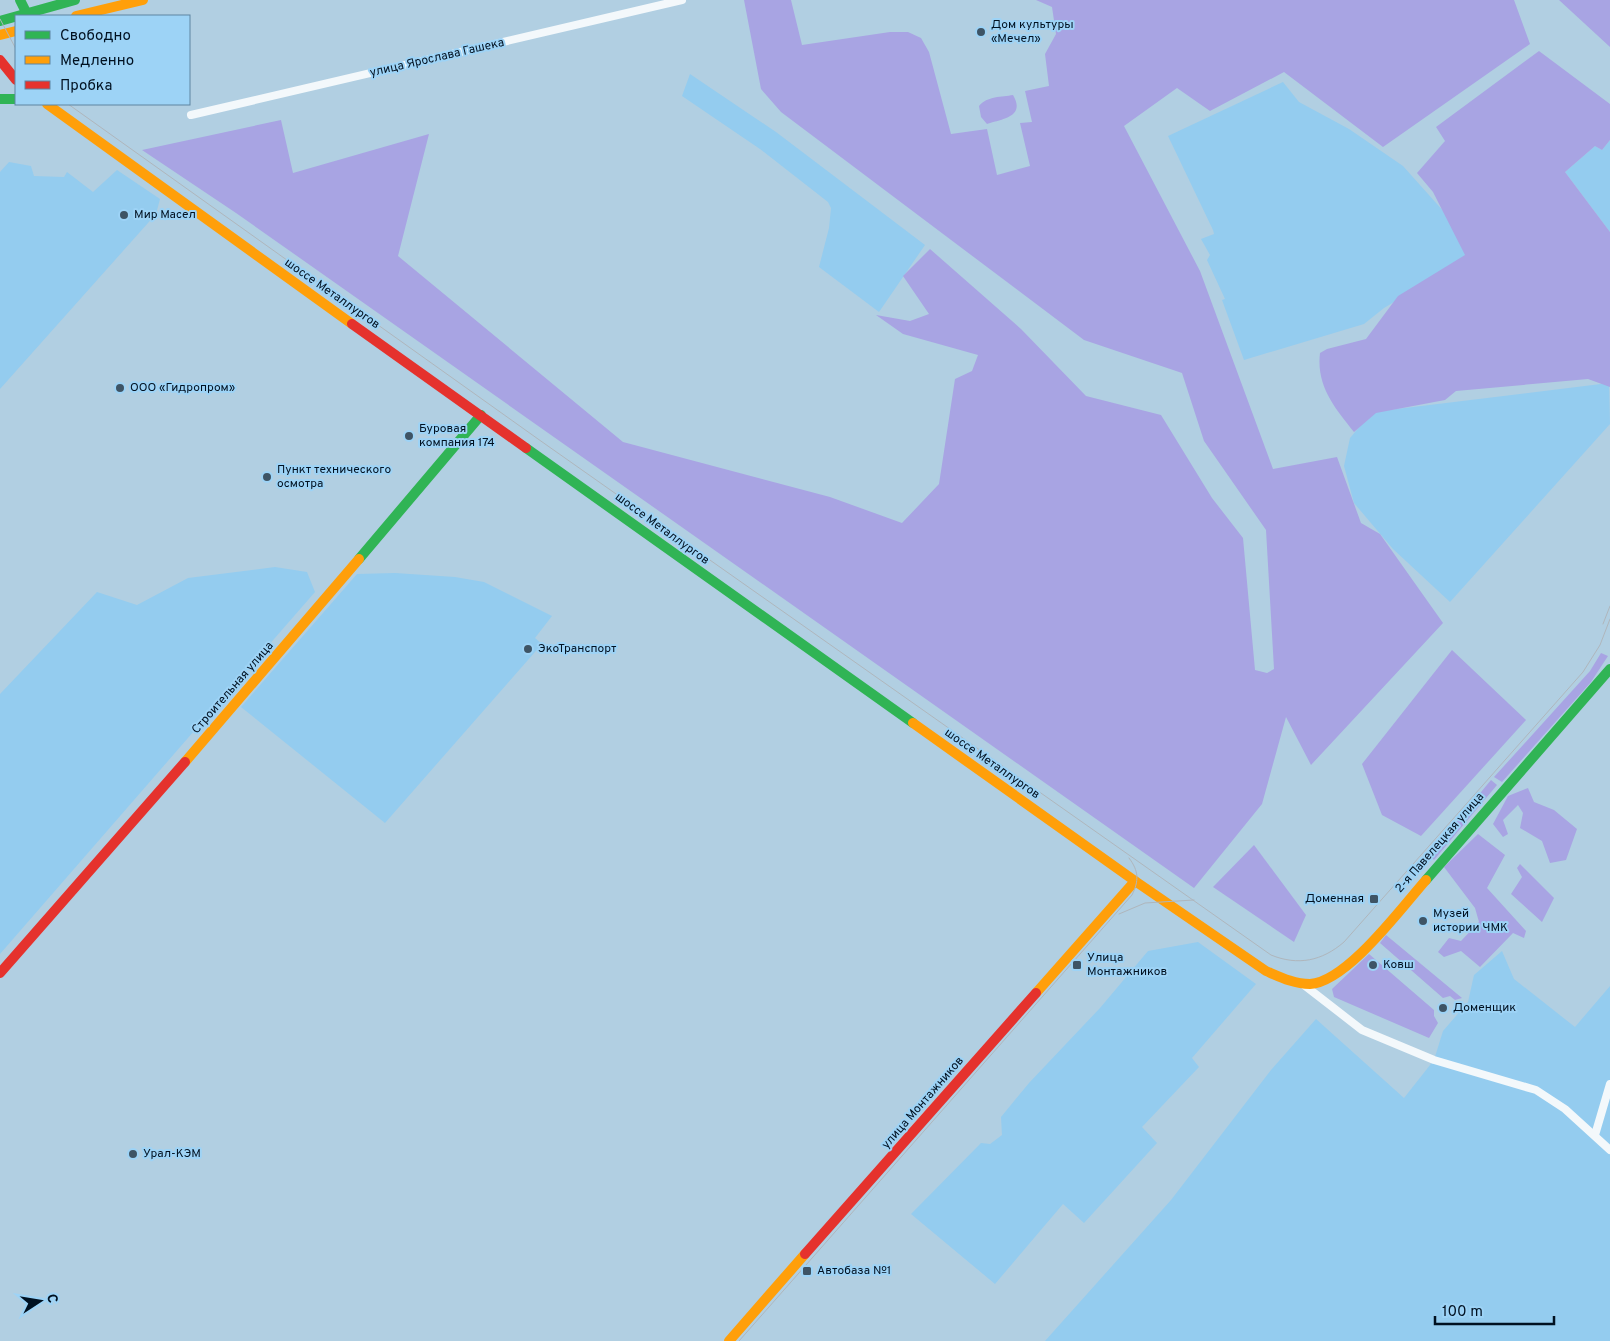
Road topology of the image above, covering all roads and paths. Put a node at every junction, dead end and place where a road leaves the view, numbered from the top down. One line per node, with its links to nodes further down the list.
1 (20, 0): 5 (main road)
2 (75, 0): 5 (main road)
3 (143, 0): 6 (main road)
4 (682, 0): 16 (street, улица Ярослава Гашека)
5 (28, 14)
6 (80, 15)
7 (15, 17): 8 (main road)
8 (0, 21)
9 (15, 30): 10 (main road)
10 (0, 35)
11 (0, 60): 12 (main road)
12 (15, 79)
13 (0, 99): 14 (main road)
14 (15, 99)
15 (48, 105): 17 (main road, шоссе Металлургов)
16 (191, 115)
17 (481, 415): 19 (main road, шоссе Металлургов); 20 (main road, Строительная улица)
18 (1610, 669): 22 (main road, 2-я Павелецкая улица)
19 (1135, 881): 21 (main road, шоссе Металлургов); 26 (main road, улица Монтажников)
20 (0, 972)
21 (1266, 972): 22 (main road, 2-я Павелецкая улица)
22 (1304, 985): 24 (street)
23 (1610, 1084): 24 (street)
24 (1595, 1135): 25 (street)
25 (1610, 1150)
26 (729, 1341)

